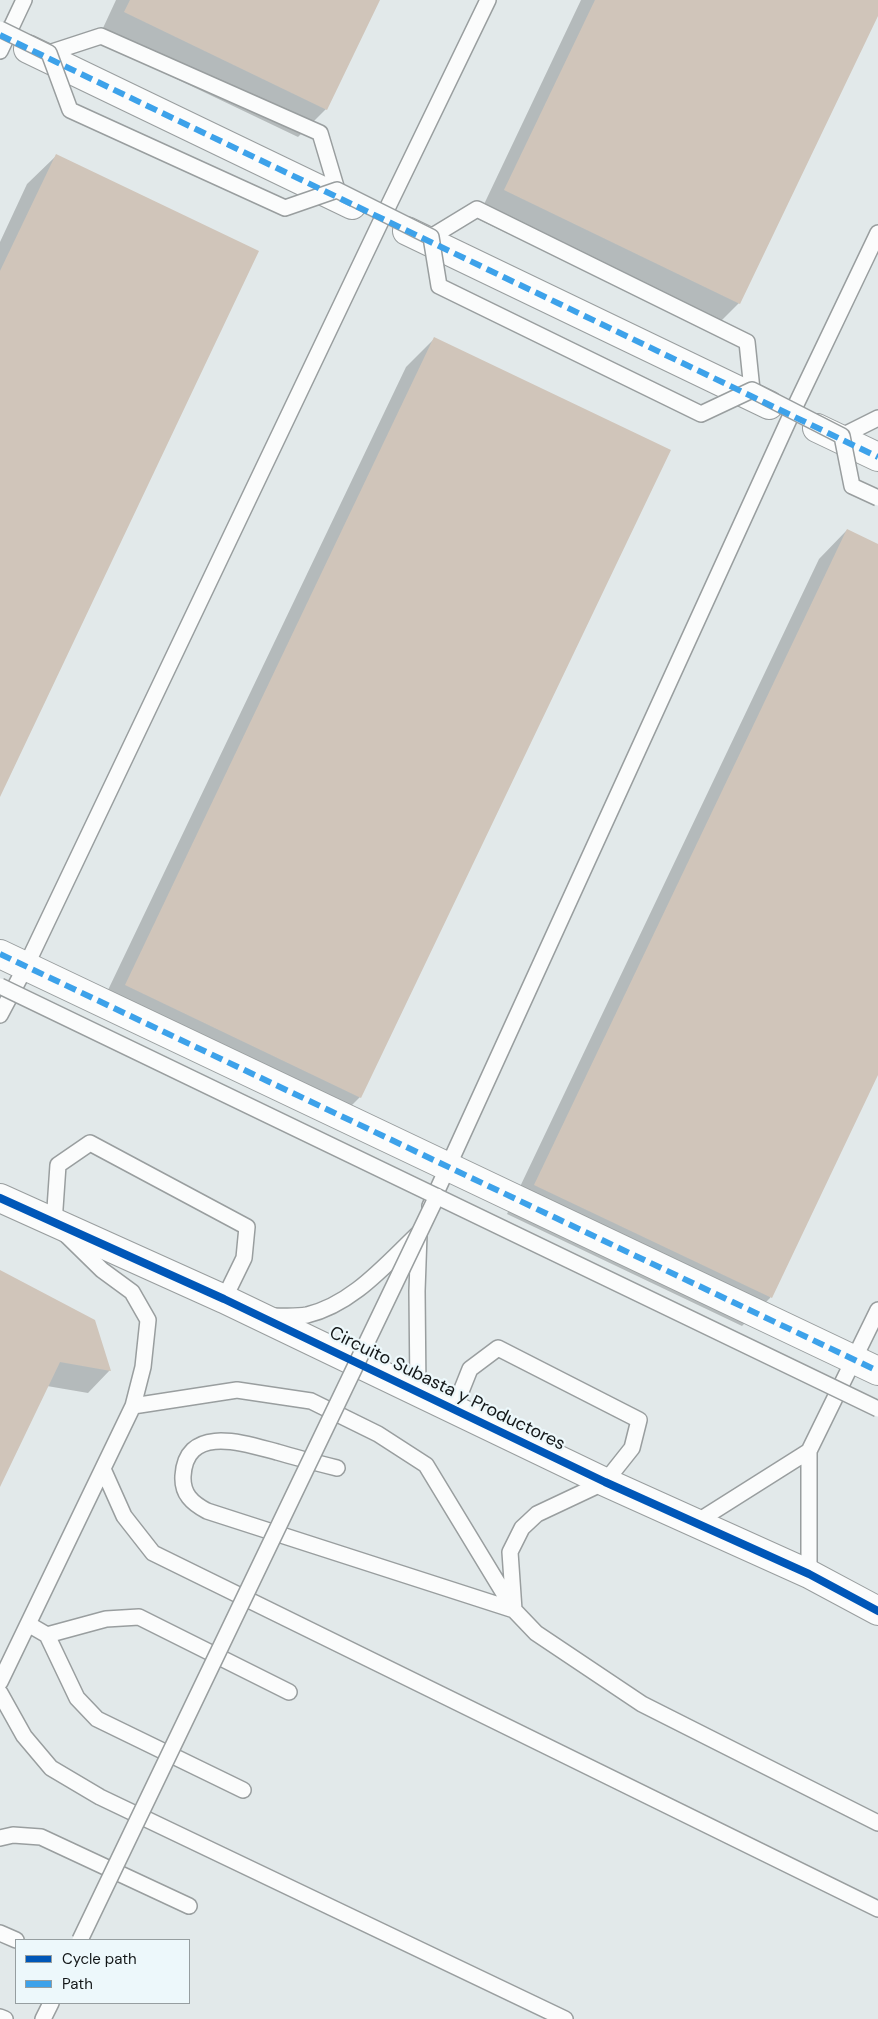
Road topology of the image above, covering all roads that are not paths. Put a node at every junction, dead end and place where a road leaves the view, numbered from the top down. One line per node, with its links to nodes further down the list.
1 (24, 0): 3 (lane)
2 (488, 0): 6 (lane)
3 (2, 38): 4 (lane, bridge); 6 (street)
4 (49, 53): 5 (lane, bridge); 5 (lane)
5 (337, 190): 8 (lane, bridge)
6 (382, 219): 10 (street); 16 (lane)
7 (878, 233): 10 (lane)
8 (432, 238): 9 (lane, bridge); 9 (lane)
9 (752, 390): 12 (lane, bridge)
10 (791, 415): 13 (street); 19 (lane)
11 (878, 418): 12 (lane)
12 (842, 436): 14 (lane, bridge)
13 (878, 457)
14 (878, 498)
15 (0, 954): 16 (street)
16 (26, 966): 18 (lane); 19 (street)
17 (0, 986): 20 (lane, bridge)
18 (0, 1015)
19 (447, 1166): 23 (lane); 27 (street)
20 (437, 1196): 31 (lane, bridge); 51 (lane, bridge)
21 (0, 1198): 22 (street, Circuito Subasta y Productores)
22 (54, 1223): 24 (street, Circuito Subasta y Productores); 24 (lane); 29 (lane)
23 (419, 1233): 26 (lane); 28 (lane)
24 (224, 1300): 26 (street, Circuito Subasta y Productores)
25 (878, 1310): 27 (lane)
26 (260, 1317): 28 (street, Circuito Subasta y Productores)
27 (866, 1366): 32 (lane)
28 (418, 1392): 30 (street, Circuito Subasta y Productores)
29 (133, 1406): 34 (lane); 38 (lane)
30 (454, 1409): 35 (street, Circuito Subasta y Productores); 35 (lane)
31 (878, 1409)
32 (809, 1451): 36 (lane); 37 (lane)
33 (337, 1468): 38 (lane)
34 (103, 1469): 40 (lane); 49 (lane)
35 (605, 1482): 36 (street, Circuito Subasta y Productores); 38 (lane)
36 (695, 1523): 37 (street, Circuito Subasta y Productores)
37 (809, 1574): 39 (street, Circuito Subasta y Productores)
38 (514, 1610): 46 (lane)
39 (878, 1611)
40 (28, 1624): 41 (lane); 42 (lane)
41 (47, 1636): 44 (lane); 45 (lane)
42 (0, 1682)
43 (0, 1692): 57 (lane)
44 (289, 1692)
45 (244, 1790)
46 (878, 1823)
47 (0, 1838): 48 (lane)
48 (188, 1906)
49 (878, 1909)
50 (0, 1933): 52 (lane)
51 (80, 1939)
52 (15, 1940)
53 (50, 2004): 56 (lane)
54 (0, 2017): 55 (lane)
55 (5, 2019)
56 (43, 2019)
57 (565, 2019)

